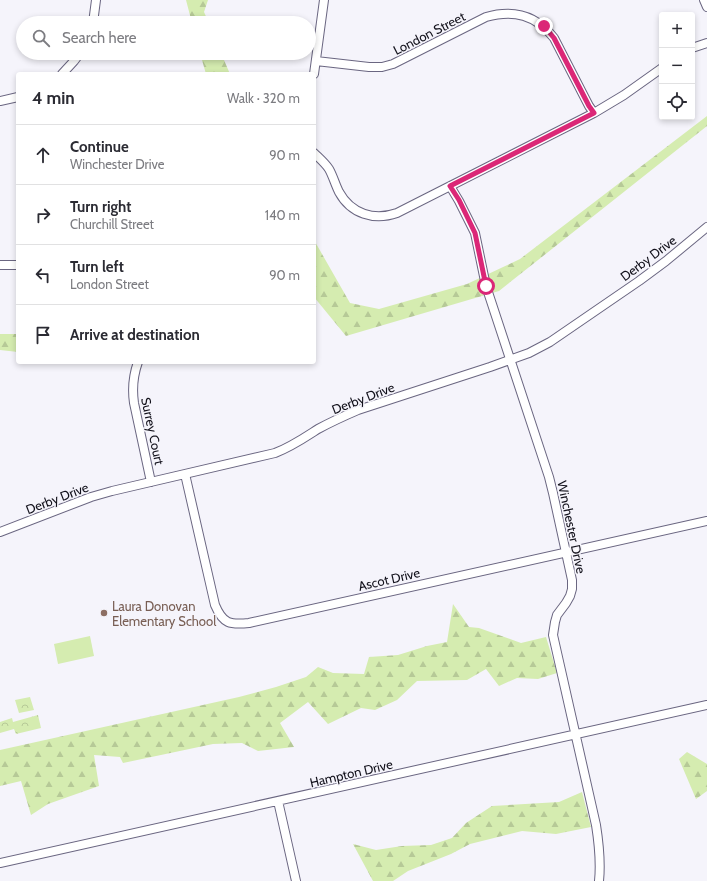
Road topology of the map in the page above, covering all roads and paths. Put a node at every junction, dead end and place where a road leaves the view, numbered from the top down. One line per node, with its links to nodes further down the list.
1 (96, 0): 5 (street)
2 (324, 0): 9 (street)
3 (704, 0): 4 (street)
4 (707, 7)
5 (93, 16)
6 (707, 44): 7 (street)
7 (695, 47)
8 (75, 60): 11 (street)
9 (316, 62): 12 (street); 15 (street, London Street)
10 (659, 70): 15 (street)
11 (64, 72)
12 (314, 72)
13 (16, 97): 14 (street)
14 (0, 101)
15 (594, 113): 17 (street)
16 (316, 155): 17 (street)
17 (450, 186): 21 (street, Winchester Drive)
18 (707, 227): 21 (street, Derby Drive)
19 (0, 265): 20 (street)
20 (16, 265)
21 (510, 360): 23 (street, Derby Drive); 27 (street, Winchester Drive)
22 (137, 364): 24 (street, Surrey Court)
23 (185, 474): 24 (street, Derby Drive); 27 (street, Ascot Drive)
24 (151, 482): 26 (street, Derby Drive)
25 (707, 521): 27 (street, Ascot Drive)
26 (0, 532)
27 (566, 552): 29 (street, Winchester Drive)
28 (707, 705): 29 (street, Hampton Drive)
29 (575, 735): 30 (street, Hampton Drive); 33 (street, Winchester Drive)
30 (278, 801): 31 (street, Hampton Drive); 32 (street)
31 (0, 863)
32 (296, 881)
33 (599, 881)

